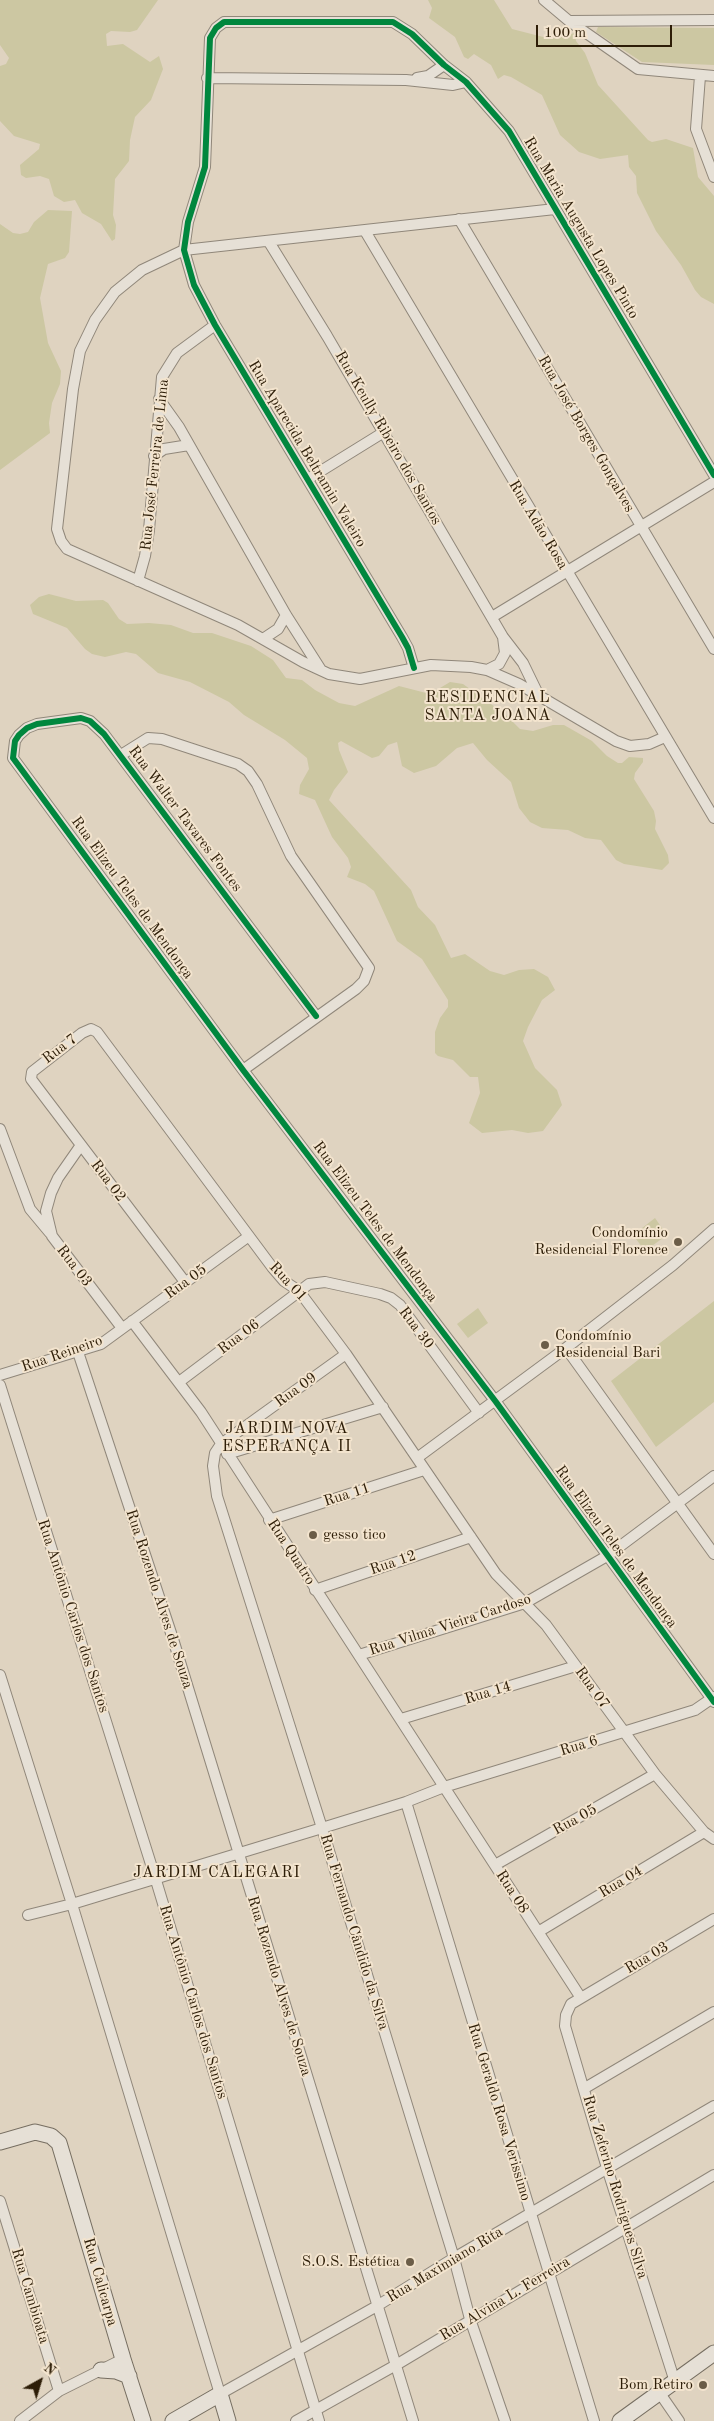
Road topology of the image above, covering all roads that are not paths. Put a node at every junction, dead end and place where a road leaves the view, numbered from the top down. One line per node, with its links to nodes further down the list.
1 (544, 0): 3 (street)
2 (714, 20): 3 (street)
3 (569, 21): 5 (street)
4 (444, 65): 7 (street, Rua Maria Augusta Lopes Pinto); 8 (street); 9 (street, Rua Maria Augusta Lopes Pinto)
5 (700, 76): 6 (street); 10 (street)
6 (714, 76)
7 (207, 78): 8 (street); 15 (street)
8 (406, 80): 9 (street)
9 (466, 82): 11 (street, Rua Maria Augusta Lopes Pinto)
10 (714, 177)
11 (555, 209): 12 (street); 21 (street, Rua Maria Augusta Lopes Pinto)
12 (459, 219): 13 (street); 24 (street, Rua José Borges Gonçalves)
13 (365, 231): 14 (street); 25 (street, Rua Adão Rosa)
14 (269, 242): 15 (street); 18 (street, Rua Keully Ribeiro dos Santos)
15 (184, 250): 16 (street, Rua Aparecida Beltramin Valeiro); 26 (street)
16 (215, 325): 17 (street, Rua José Ferreira de Lima); 22 (street, Rua Aparecida Beltramin Valeiro)
17 (159, 399): 19 (street); 20 (street, Rua José Ferreira de Lima)
18 (384, 432): 22 (street); 28 (street, Rua Keully Ribeiro dos Santos)
19 (189, 445): 20 (street); 27 (street)
20 (154, 456): 26 (street, Rua José Ferreira de Lima)
21 (714, 475)
22 (308, 479): 32 (street, Rua Aparecida Beltramin Valeiro)
23 (714, 482): 24 (street)
24 (640, 527): 25 (street); 31 (street, Rua José Borges Gonçalves)
25 (566, 573): 28 (street); 36 (street, Rua Adão Rosa)
26 (138, 581): 30 (street)
27 (286, 615): 30 (street); 34 (street)
28 (492, 617): 29 (street, Rua Keully Ribeiro dos Santos)
29 (504, 636): 33 (street); 35 (street, Rua Keully Ribeiro dos Santos)
30 (263, 639): 34 (street)
31 (714, 649)
32 (414, 668): 33 (street); 34 (street)
33 (487, 670): 35 (street)
34 (322, 671)
35 (539, 696): 36 (street)
36 (665, 737): 39 (street, Rua Adão Rosa)
37 (121, 755): 38 (street, Rua Walter Tavares Fontes); 40 (street, Rua Walter Tavares Fontes); 40 (street)
38 (14, 758): 42 (street, Rua Elizeu Teles de Mendonça)
39 (714, 818)
40 (316, 1016): 42 (street)
41 (97, 1032): 43 (street, Rua 7); 48 (street, Rua 01)
42 (243, 1070): 59 (street, Rua Elizeu Teles de Mendonça)
43 (31, 1080): 45 (street, Rua 02)
44 (0, 1129): 47 (street)
45 (81, 1145): 47 (street, Rua 03); 49 (street, Rua 02)
46 (714, 1229): 53 (street)
47 (52, 1236): 52 (street, Rua 03)
48 (249, 1236): 49 (street, Rua 05); 50 (street, Rua 01)
49 (185, 1282): 51 (street, Rua 05)
50 (299, 1292): 55 (street, Rua 01); 57 (street, Rua 06); 61 (street, Rua 30)
51 (132, 1321): 52 (street, Rua 05); 57 (street, Rua Quatro)
52 (122, 1328): 54 (street, Rua Reineiro)
53 (566, 1348): 59 (street); 67 (street)
54 (78, 1352): 56 (street, Rua Reineiro); 86 (street, Rua Rozendo Alves de Souza)
55 (346, 1354): 60 (street, Rua 01); 62 (street, Rua 09)
56 (0, 1375)
57 (179, 1382): 62 (street, Rua Quatro)
58 (0, 1385): 88 (street, Rua Antônio Carlos dos Santos)
59 (496, 1402): 61 (street); 71 (street, Rua Elizeu Teles de Mendonça)
60 (383, 1407): 63 (street); 64 (street, Rua 01)
61 (479, 1414): 64 (street)
62 (221, 1444): 63 (street, Rua Quatro); 83 (street, Rua Fernando Cândido da Silva)
63 (227, 1454): 68 (street, Rua Quatro)
64 (416, 1458): 65 (street, Rua 01)
65 (424, 1470): 68 (street, Rua 11); 69 (street, Rua 01)
66 (714, 1476): 67 (street, Rua Vilma Vieira Cardoso)
67 (678, 1504): 70 (street); 71 (street, Rua Vilma Vieira Cardoso)
68 (269, 1520): 72 (street, Rua Quatro)
69 (471, 1537): 72 (street, Rua 12); 73 (street, Rua 07)
70 (714, 1554)
71 (607, 1556): 73 (street, Rua Vilma Vieira Cardoso); 77 (street, Rua Elizeu Teles de Mendonça)
72 (315, 1590): 74 (street, Rua Quatro)
73 (525, 1603): 74 (street, Rua Vilma Vieira Cardoso); 75 (street, Rua 07)
74 (359, 1655): 78 (street, Rua Quatro)
75 (576, 1666): 78 (street, Rua 14); 79 (street, Rua 07)
76 (0, 1675): 89 (street)
77 (713, 1699): 79 (street, Rua 6)
78 (401, 1719): 81 (street, Rua Quatro)
79 (625, 1732): 80 (street, Rua 07); 81 (street, Rua 6)
80 (655, 1774): 84 (street, Rua 07); 87 (street, Rua 05)
81 (444, 1787): 82 (street, Rua 6); 87 (street, Rua 08)
82 (406, 1802): 83 (street, Rua 6); 101 (street, Rua Geraldo Rosa Verissimo)
83 (322, 1828): 86 (street, Rua 6); 103 (street, Rua Fernando Cândido da Silva)
84 (704, 1832): 85 (street, Rua 07); 92 (street, Rua 04)
85 (714, 1838)
86 (238, 1852): 88 (street, Rua 6); 105 (street, Rua Rozendo Alves de Souza)
87 (495, 1865): 92 (street, Rua 08)
88 (156, 1877): 89 (street, Rua 6); 107 (street, Rua Antônio Carlos dos Santos)
89 (72, 1904): 90 (street, Rua 6); 116 (street)
90 (28, 1915)
91 (714, 1919): 93 (street, Rua 03)
92 (538, 1932): 93 (street, Rua 08)
93 (581, 1998): 95 (street, Rua Zeferino Rodrigues Silva)
94 (714, 2012): 95 (street)
95 (585, 2088): 98 (street, Rua Zeferino Rodrigues Silva)
96 (714, 2106): 98 (street, Rua Maximiano Rita)
97 (0, 2142): 109 (street, Rua Calicarpa)
98 (607, 2168): 101 (street, Rua Maximiano Rita); 102 (street, Rua Zeferino Rodrigues Silva)
99 (714, 2174): 102 (street, Rua Alvina L. Ferreira)
100 (0, 2201): 114 (street, Rua Cambioata)
101 (530, 2214): 103 (street, Rua Maximiano Rita); 104 (street, Rua Geraldo Rosa Verissimo)
102 (626, 2227): 104 (street, Rua Alvina L. Ferreira); 113 (street, Rua Zeferino Rodrigues Silva)
103 (454, 2258): 105 (street, Rua Maximiano Rita); 106 (street, Rua Fernando Cândido da Silva)
104 (548, 2274): 106 (street, Rua Alvina L. Ferreira); 126 (street, Rua Geraldo Rosa Verissimo)
105 (377, 2306): 107 (street, Rua Maximiano Rita); 110 (street, Rua Rozendo Alves de Souza)
106 (470, 2319): 110 (street, Rua Alvina L. Ferreira); 125 (street, Rua Fernando Cândido da Silva)
107 (299, 2351): 116 (street, Rua Maximiano Rita); 117 (street, Rua Antônio Carlos dos Santos)
108 (714, 2353): 113 (street)
109 (122, 2359): 111 (street); 112 (street, Rua Calicarpa)
110 (396, 2365): 117 (street, Rua Alvina L. Ferreira); 124 (street, Rua Rozendo Alves de Souza)
111 (101, 2370): 112 (street); 114 (street)
112 (129, 2376): 119 (street, Rua Calicarpa)
113 (675, 2382): 115 (street)
114 (59, 2391): 118 (street)
115 (659, 2392): 127 (street); 128 (street)
116 (220, 2394): 120 (street, Rua Maximiano Rita); 121 (street)
117 (315, 2410): 122 (street, Rua Alvina L. Ferreira); 123 (street, Rua Antônio Carlos dos Santos)
118 (20, 2421)
119 (143, 2421)
120 (173, 2421)
121 (228, 2421)
122 (296, 2421)
123 (319, 2421)
124 (413, 2421)
125 (505, 2421)
126 (594, 2421)
127 (620, 2421)
128 (678, 2421)

